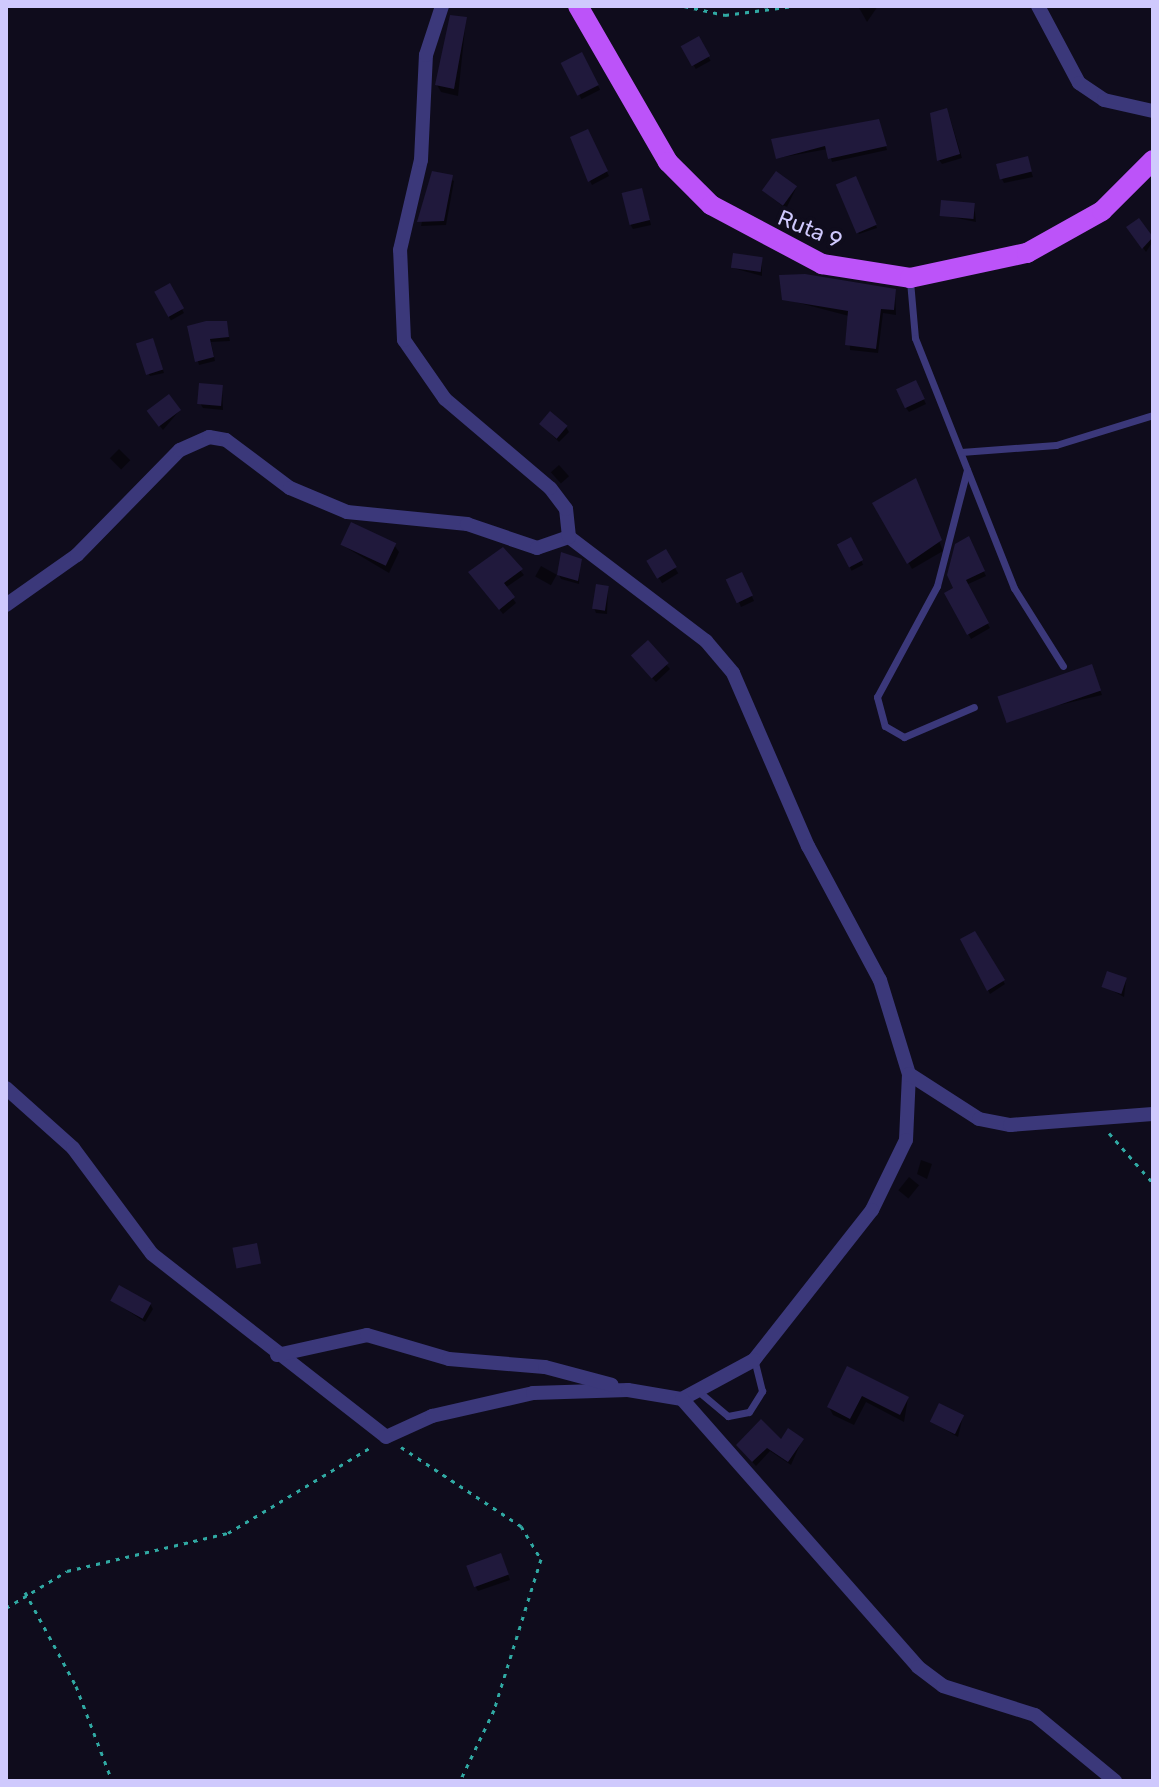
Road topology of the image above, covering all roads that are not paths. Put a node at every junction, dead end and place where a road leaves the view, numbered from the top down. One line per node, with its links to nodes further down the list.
1 (442, 6): 10 (street)
2 (578, 6): 6 (main road, Ruta 9)
3 (1038, 6): 4 (street)
4 (1153, 111)
5 (1153, 160): 6 (main road, Ruta 9)
6 (910, 278): 8 (lane)
7 (1153, 415): 8 (lane)
8 (961, 452): 9 (lane)
9 (968, 468): 12 (lane); 13 (lane)
10 (569, 537): 11 (street); 14 (street)
11 (6, 605)
12 (1063, 666)
13 (974, 707)
14 (909, 1074): 16 (street); 18 (street)
15 (6, 1088): 17 (street)
16 (1153, 1114)
17 (277, 1355): 19 (street); 19 (street)
18 (754, 1360): 20 (street); 20 (lane)
19 (628, 1390): 21 (street)
20 (698, 1391): 21 (street)
21 (682, 1399): 22 (street)
22 (1115, 1781)

